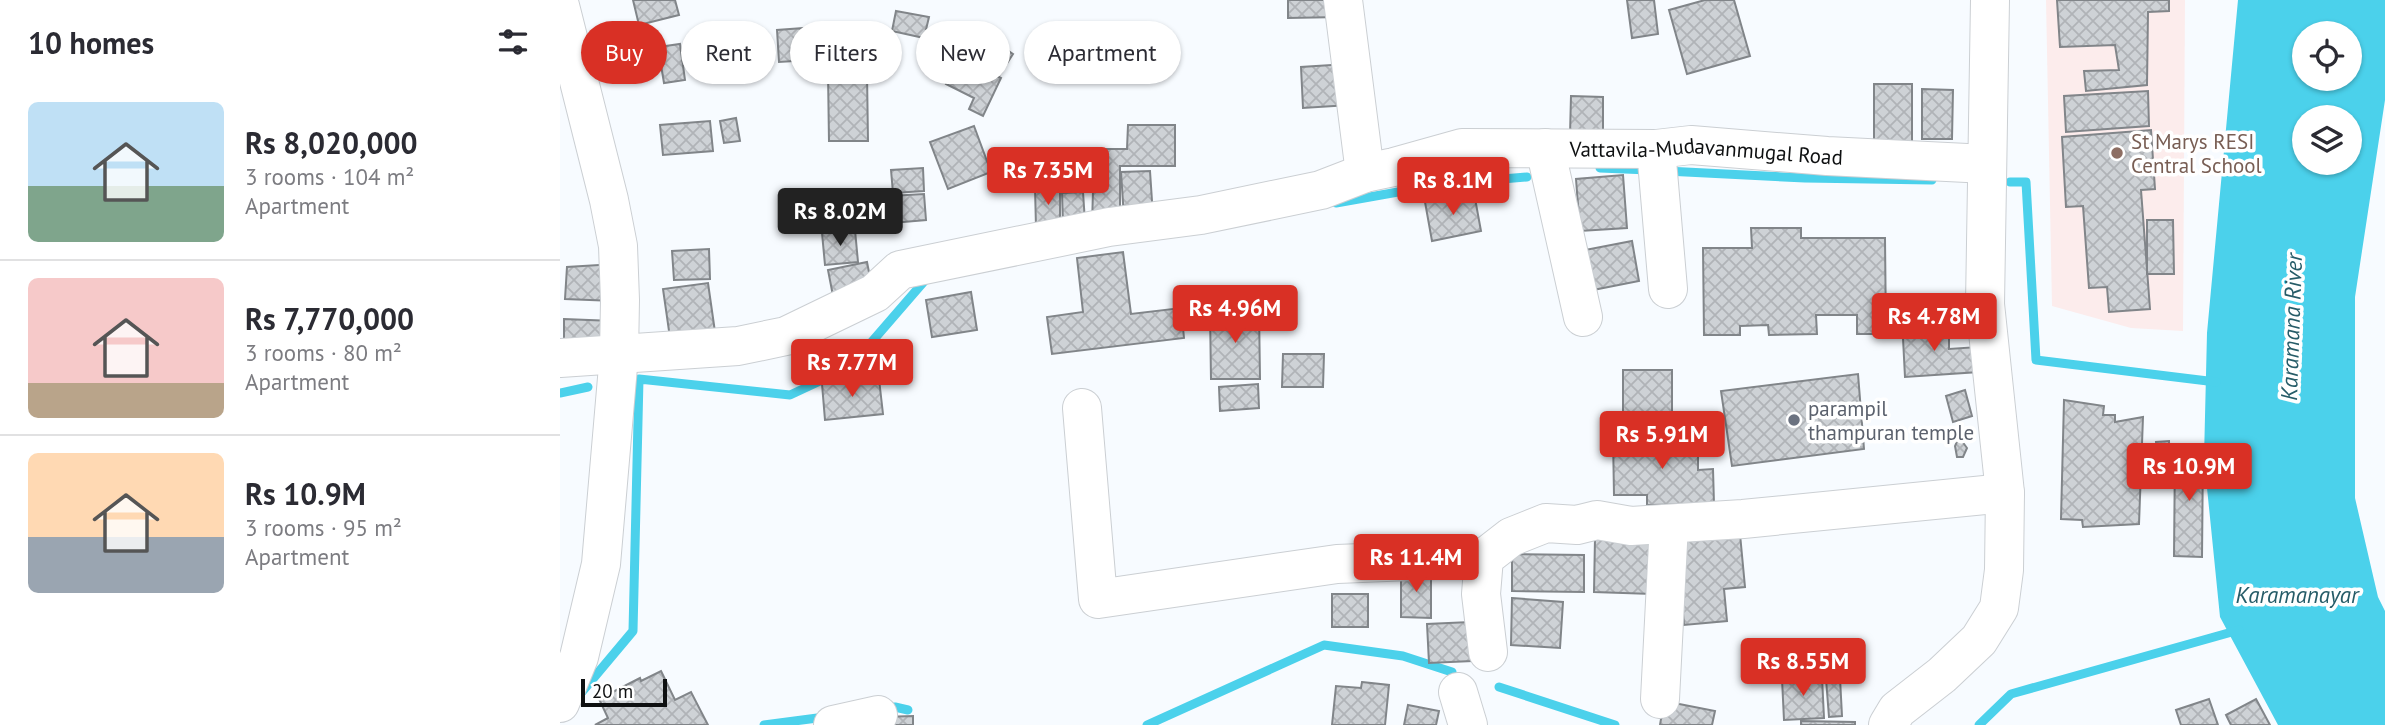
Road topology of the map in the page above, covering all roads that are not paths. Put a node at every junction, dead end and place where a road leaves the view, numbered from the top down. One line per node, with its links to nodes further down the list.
1 (1343, 0): 7 (street)
2 (560, 6): 10 (street)
3 (1990, 6): 6 (street)
4 (1545, 148): 5 (street, Vattavila-Mudavanmugal Road); 7 (street, Vattavila-Mudavanmugal Road); 9 (street)
5 (1656, 149): 6 (street, Vattavila-Mudavanmugal Road); 8 (street)
6 (1987, 164): 13 (street)
7 (1365, 173): 10 (street, Vattavila-Mudavanmugal Road)
8 (1668, 289)
9 (1583, 317)
10 (620, 355): 11 (street, Vattavila-Mudavanmugal Road); 18 (street)
11 (560, 358)
12 (1082, 408): 15 (street)
13 (2005, 494): 14 (street); 21 (street)
14 (1669, 524): 15 (street); 17 (street)
15 (1484, 558): 16 (street)
16 (1488, 652)
17 (1660, 699)
18 (560, 703)
19 (878, 715): 20 (street)
20 (832, 725)
21 (1888, 725)

